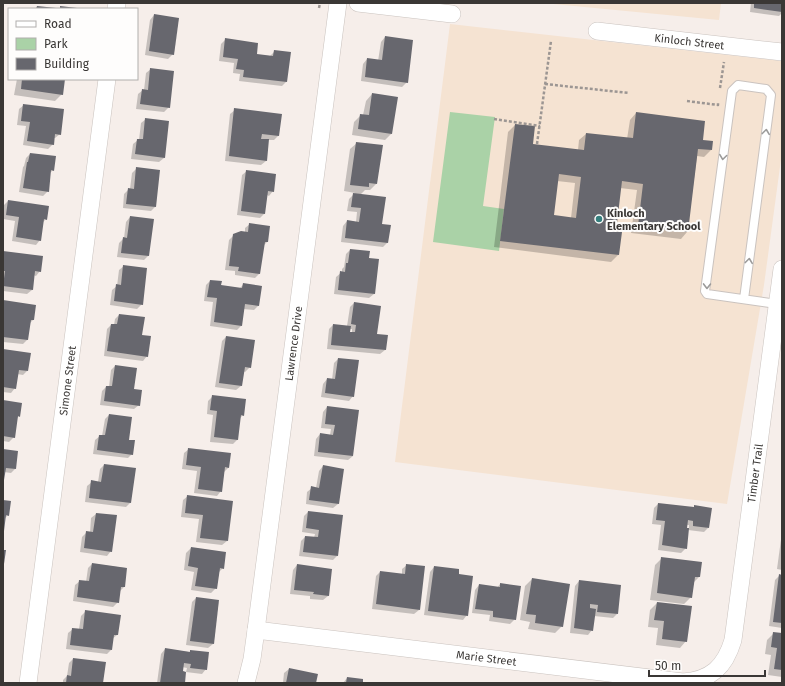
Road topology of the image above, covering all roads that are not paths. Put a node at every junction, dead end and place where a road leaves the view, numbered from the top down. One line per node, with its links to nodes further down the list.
1 (338, 3): 10 (street, Lawrence Drive)
2 (358, 3): 3 (street)
3 (452, 14)
4 (597, 31): 5 (street, Kinloch Street)
5 (782, 52)
6 (107, 80): 12 (street, Simone Street)
7 (782, 269): 9 (street, Timber Trail)
8 (744, 299): 8 (lane, one-way to 8); 9 (lane)
9 (777, 304): 11 (street, Timber Trail)
10 (256, 630): 11 (street, Marie Street); 13 (street, Lawrence Drive)
11 (714, 672)
12 (28, 683)
13 (246, 683)

